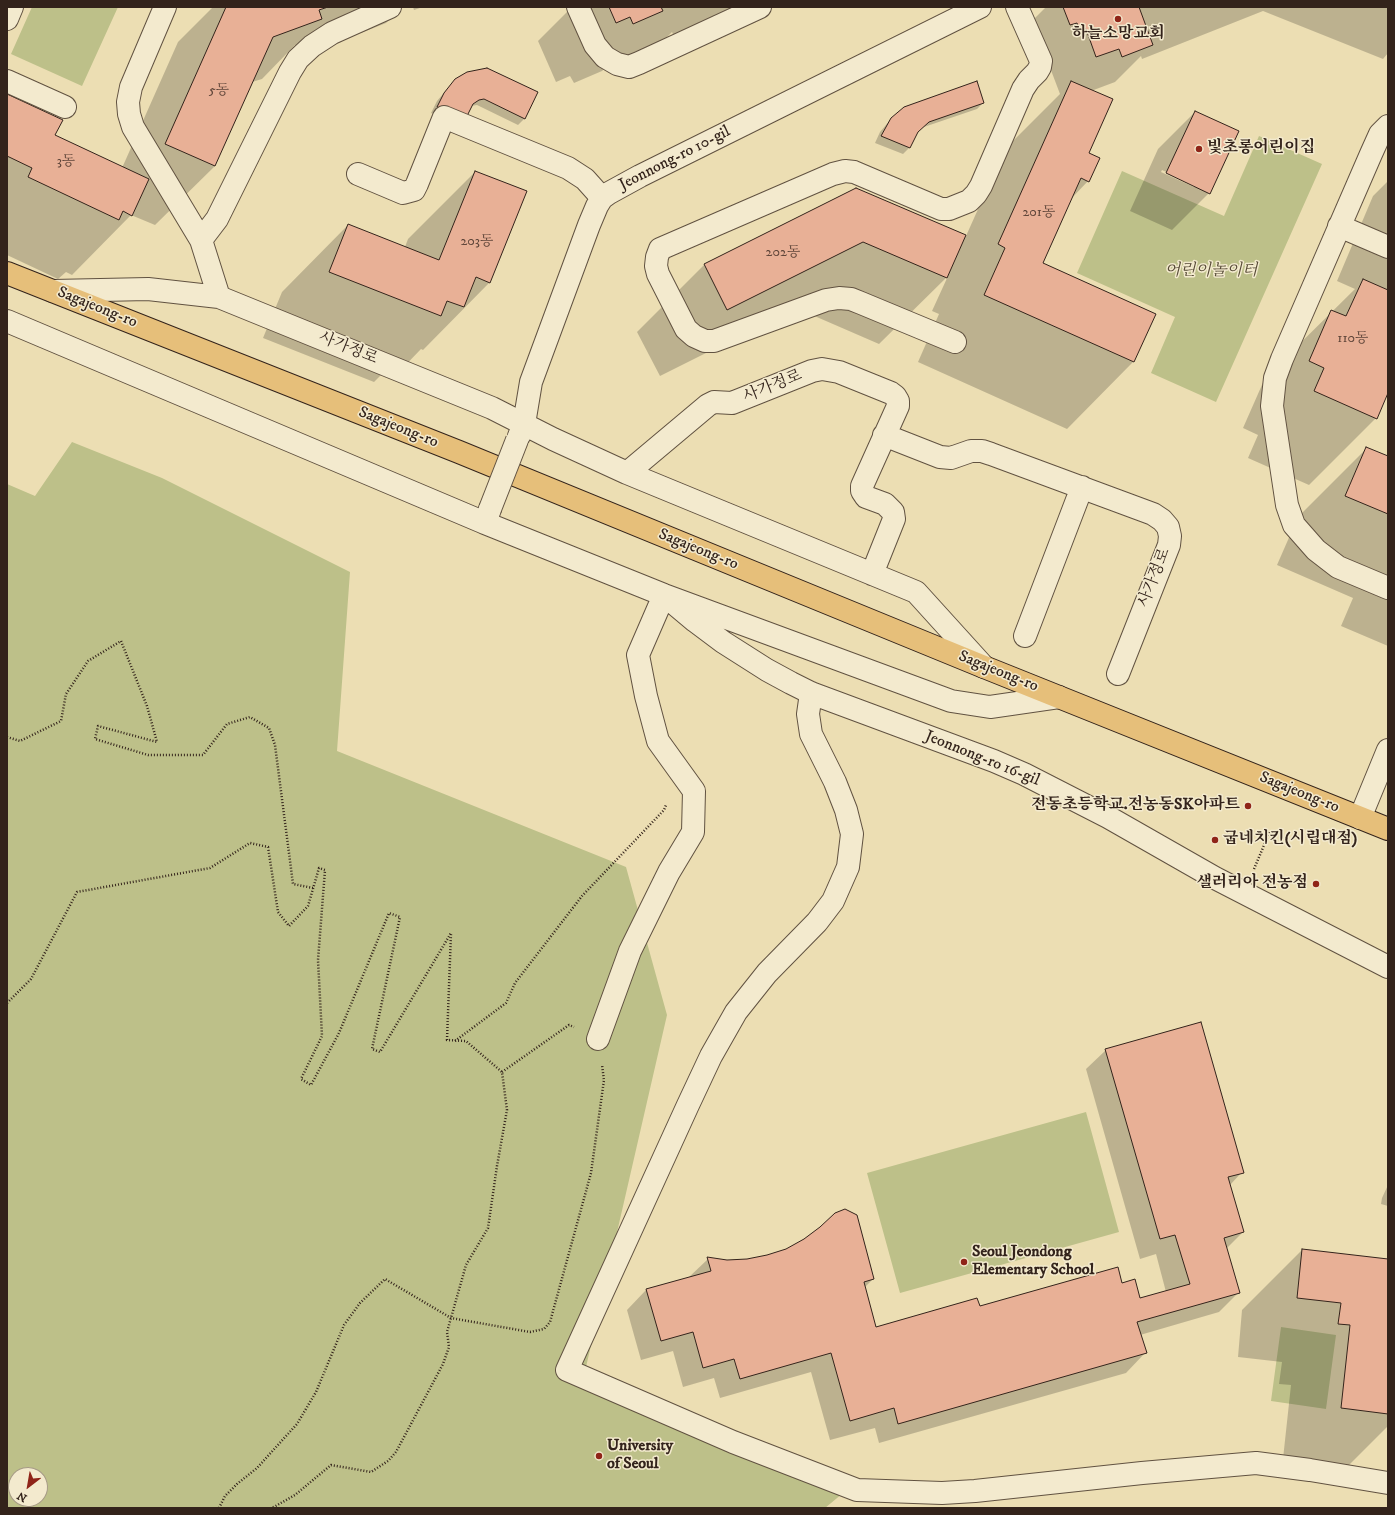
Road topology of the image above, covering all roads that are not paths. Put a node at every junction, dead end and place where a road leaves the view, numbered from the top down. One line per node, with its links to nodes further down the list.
1 (12, 7): 8 (street)
2 (165, 7): 15 (street)
3 (390, 7): 15 (street)
4 (578, 7): 5 (street)
5 (760, 7)
6 (980, 7): 13 (street, Jeonnong-ro 10-gil)
7 (1017, 7): 21 (street)
8 (7, 19)
9 (7, 81): 10 (street)
10 (65, 107)
11 (1388, 126): 14 (street)
12 (358, 174): 13 (street)
13 (602, 198): 22 (street, Jeonnong-ro 10-gil)
14 (1339, 226): 16 (street); 28 (street)
15 (201, 240): 19 (street)
16 (1388, 247)
17 (7, 273): 18 (main road, Sagajeong-ro)
18 (53, 291): 19 (street, 사가정로); 31 (main road, Sagajeong-ro)
19 (219, 297): 22 (street, 사가정로)
20 (7, 321): 26 (street)
21 (955, 342)
22 (520, 432): 24 (street, 사가정로); 26 (street, Jeonnong-ro 10-gil, bridge)
23 (884, 435): 24 (street, 사가정로); 25 (street, 사가정로); 27 (street, 사가정로)
24 (627, 473): 27 (street, 사가정로)
25 (1082, 488): 30 (street); 32 (street, 사가정로)
26 (487, 516): 29 (street)
27 (872, 574): 31 (street, 사가정로)
28 (1388, 588)
29 (664, 595): 33 (street, Jeonnong-ro 16-gil); 34 (street); 39 (street)
30 (1025, 636)
31 (984, 668): 34 (main road, Sagajeong-ro)
32 (1118, 674)
33 (812, 693): 38 (street, Jeonnong-ro 16-gil); 40 (street)
34 (1059, 697): 36 (main road, Sagajeong-ro)
35 (1388, 750): 36 (street)
36 (1360, 818): 37 (main road, Sagajeong-ro)
37 (1388, 829)
38 (1388, 967)
39 (598, 1039)
40 (1388, 1483)

